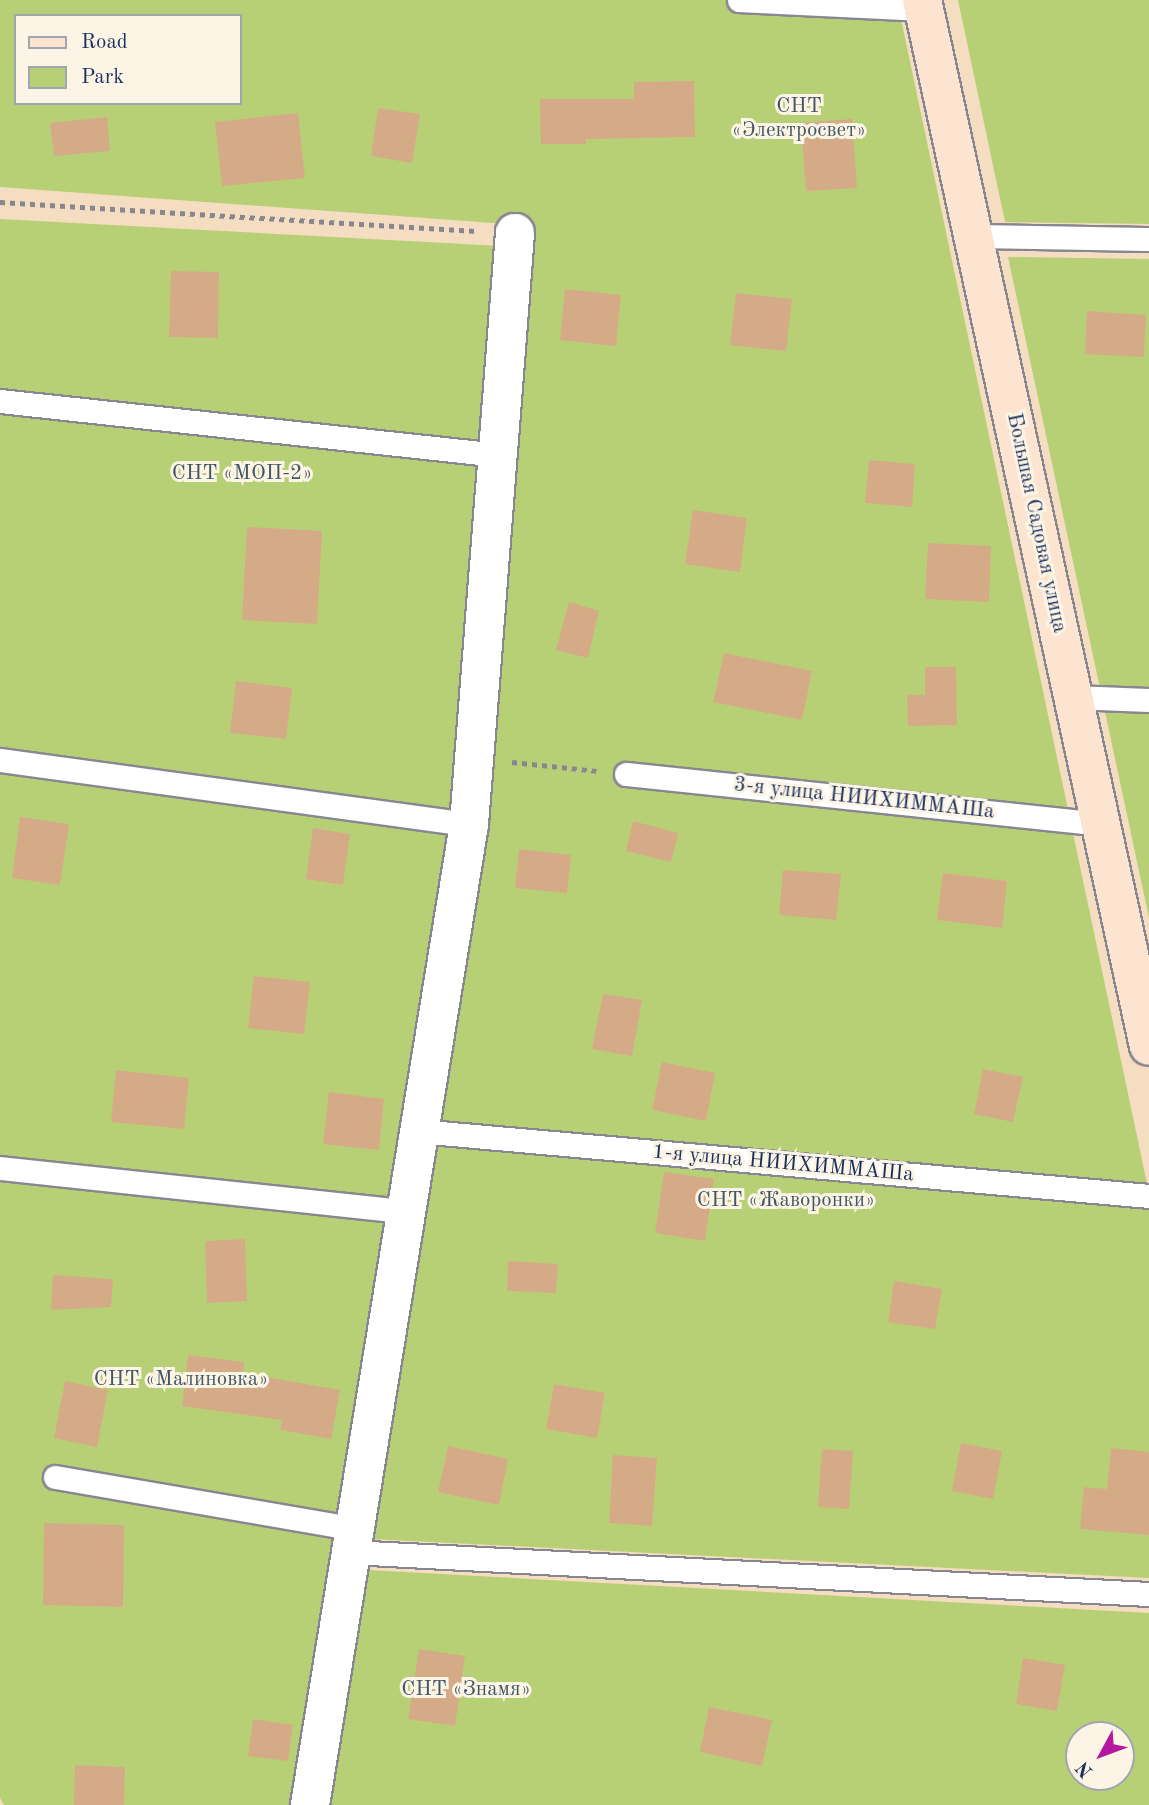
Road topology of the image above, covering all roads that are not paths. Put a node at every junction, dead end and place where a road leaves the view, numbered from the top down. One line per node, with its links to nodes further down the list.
1 (740, 0): 2 (lane)
2 (923, 4): 4 (street, Большая Садовая улица)
3 (515, 233): 7 (street)
4 (975, 236): 5 (lane); 8 (street, Большая Садовая улица)
5 (1149, 239)
6 (0, 401): 7 (lane)
7 (499, 455): 12 (street)
8 (1072, 697): 9 (lane); 13 (street, Большая Садовая улица)
9 (1149, 700)
10 (0, 760): 12 (lane)
11 (626, 774): 13 (lane, 3-я улица НИИХИММАШа)
12 (469, 824): 15 (street)
13 (1103, 824): 14 (street, Большая Садовая улица)
14 (1149, 1046)
15 (418, 1131): 17 (lane, 1-я улица НИИХИММАШа); 18 (street)
16 (0, 1168): 18 (lane)
17 (1149, 1196)
18 (405, 1211): 20 (street)
19 (55, 1477): 20 (lane)
20 (352, 1540): 21 (lane); 22 (street)
21 (1149, 1594)
22 (310, 1805)

